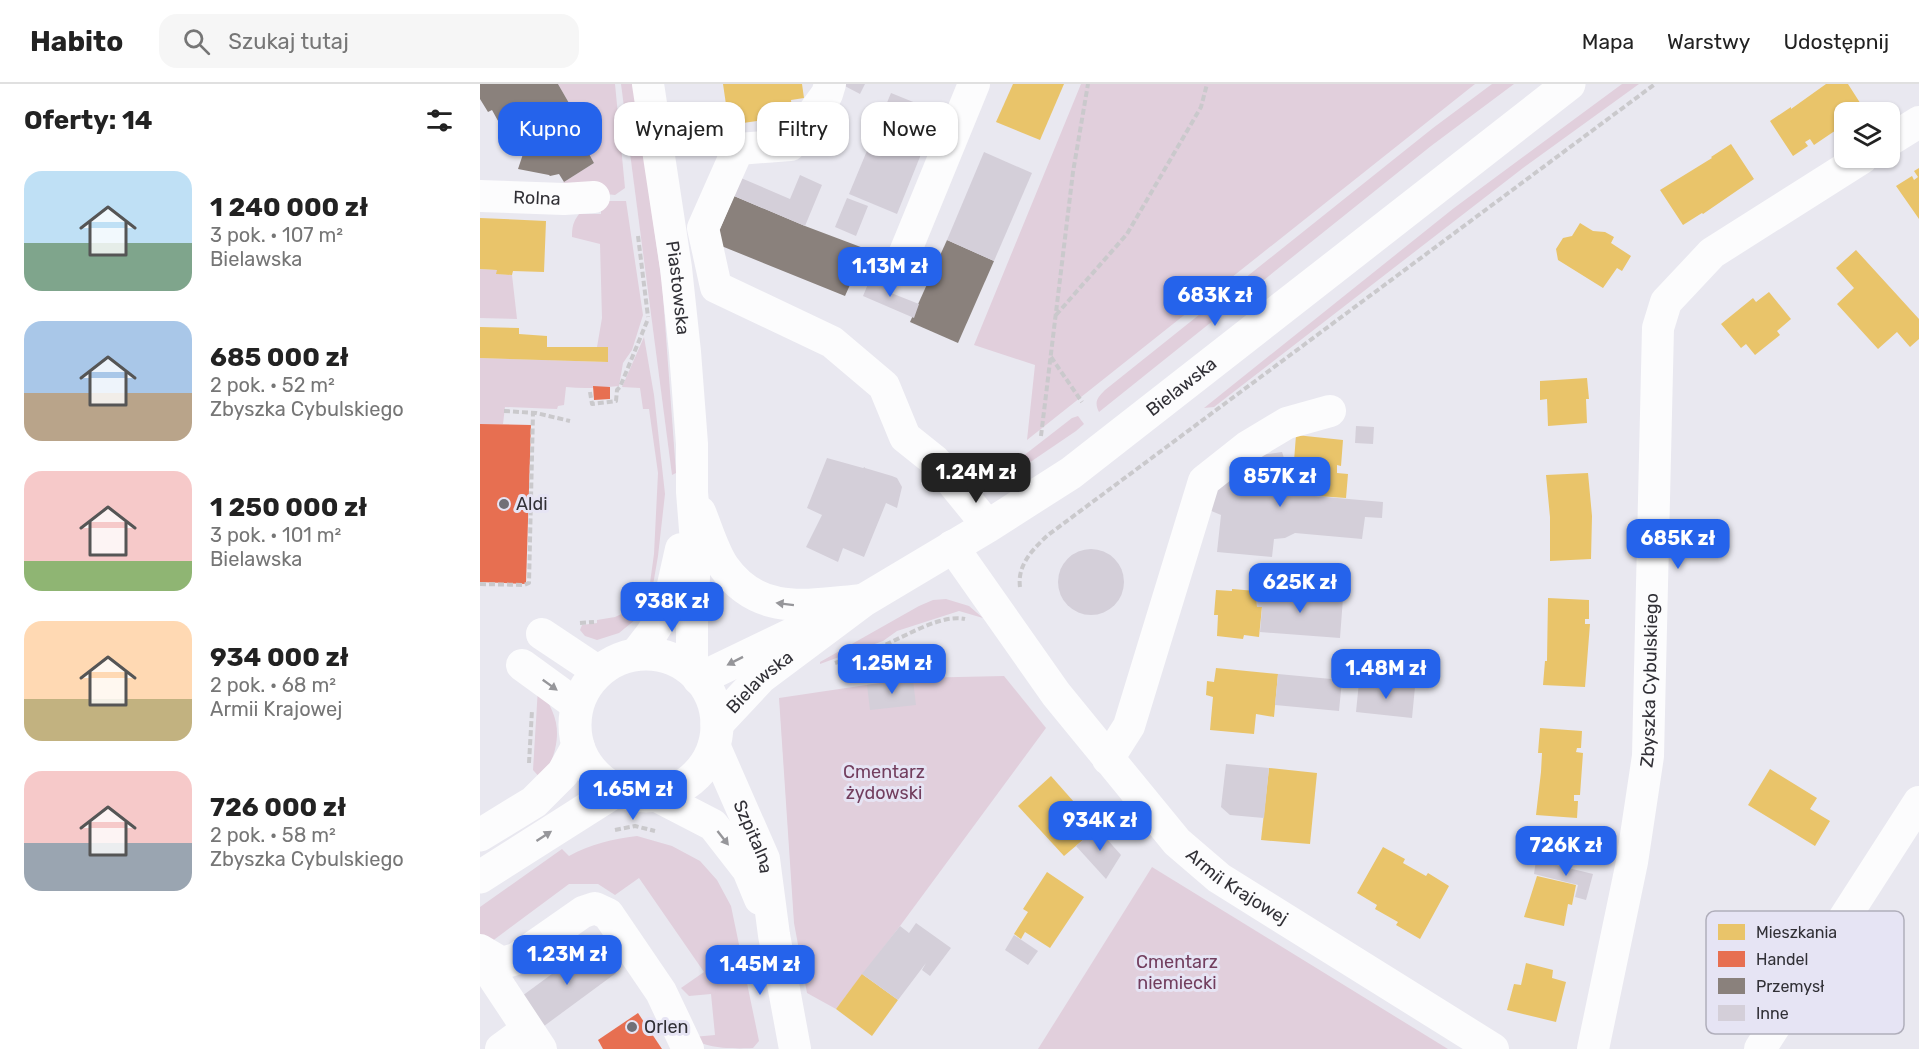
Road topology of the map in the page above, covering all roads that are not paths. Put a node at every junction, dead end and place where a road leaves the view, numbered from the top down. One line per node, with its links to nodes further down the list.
1 (648, 84): 12 (street, Piastowska)
2 (830, 84): 13 (street)
3 (974, 84): 10 (street)
4 (1569, 84): 13 (main road, Bielawska)
5 (1919, 122): 6 (street)
6 (1900, 134)
7 (1846, 168): 40 (street, Zbyszka Cybulskiego)
8 (480, 196): 9 (street, Rolna)
9 (594, 197)
10 (899, 267)
11 (1330, 411): 24 (street)
12 (692, 492): 15 (street, one-way to 12); 17 (street, Piastowska); 20 (street, Piastowska)
13 (988, 526): 14 (main road, Bielawska)
14 (952, 546): 15 (main road, Bielawska); 24 (street, Armii Krajowej)
15 (864, 600): 20 (main road, Bielawska, one-way to 20); 22 (main road, Bielawska)
16 (542, 634): 19 (street)
17 (635, 655): 19 (main road); 20 (main road)
18 (522, 666): 21 (street, one-way to 21)
19 (599, 672): 21 (main road)
20 (696, 675): 22 (main road)
21 (578, 705): 23 (main road)
22 (716, 735): 26 (main road); 31 (street, Szpitalna)
23 (578, 746): 25 (main road); 28 (main road)
24 (1108, 759): 39 (street, Armii Krajowej)
25 (617, 790): 26 (main road); 29 (main road, one-way to 25)
26 (657, 795): 31 (street, Szpitalna, one-way to 31)
27 (1919, 802): 30 (street)
28 (480, 835)
29 (480, 877)
30 (1849, 911)
31 (774, 935): 38 (street, Szpitalna)
32 (480, 950): 37 (street)
33 (480, 957): 35 (street)
34 (1770, 1034): 41 (street)
35 (534, 1040): 36 (street)
36 (501, 1049)
37 (688, 1049)
38 (795, 1049)
39 (1493, 1049)
40 (1593, 1049)
41 (1760, 1049)

